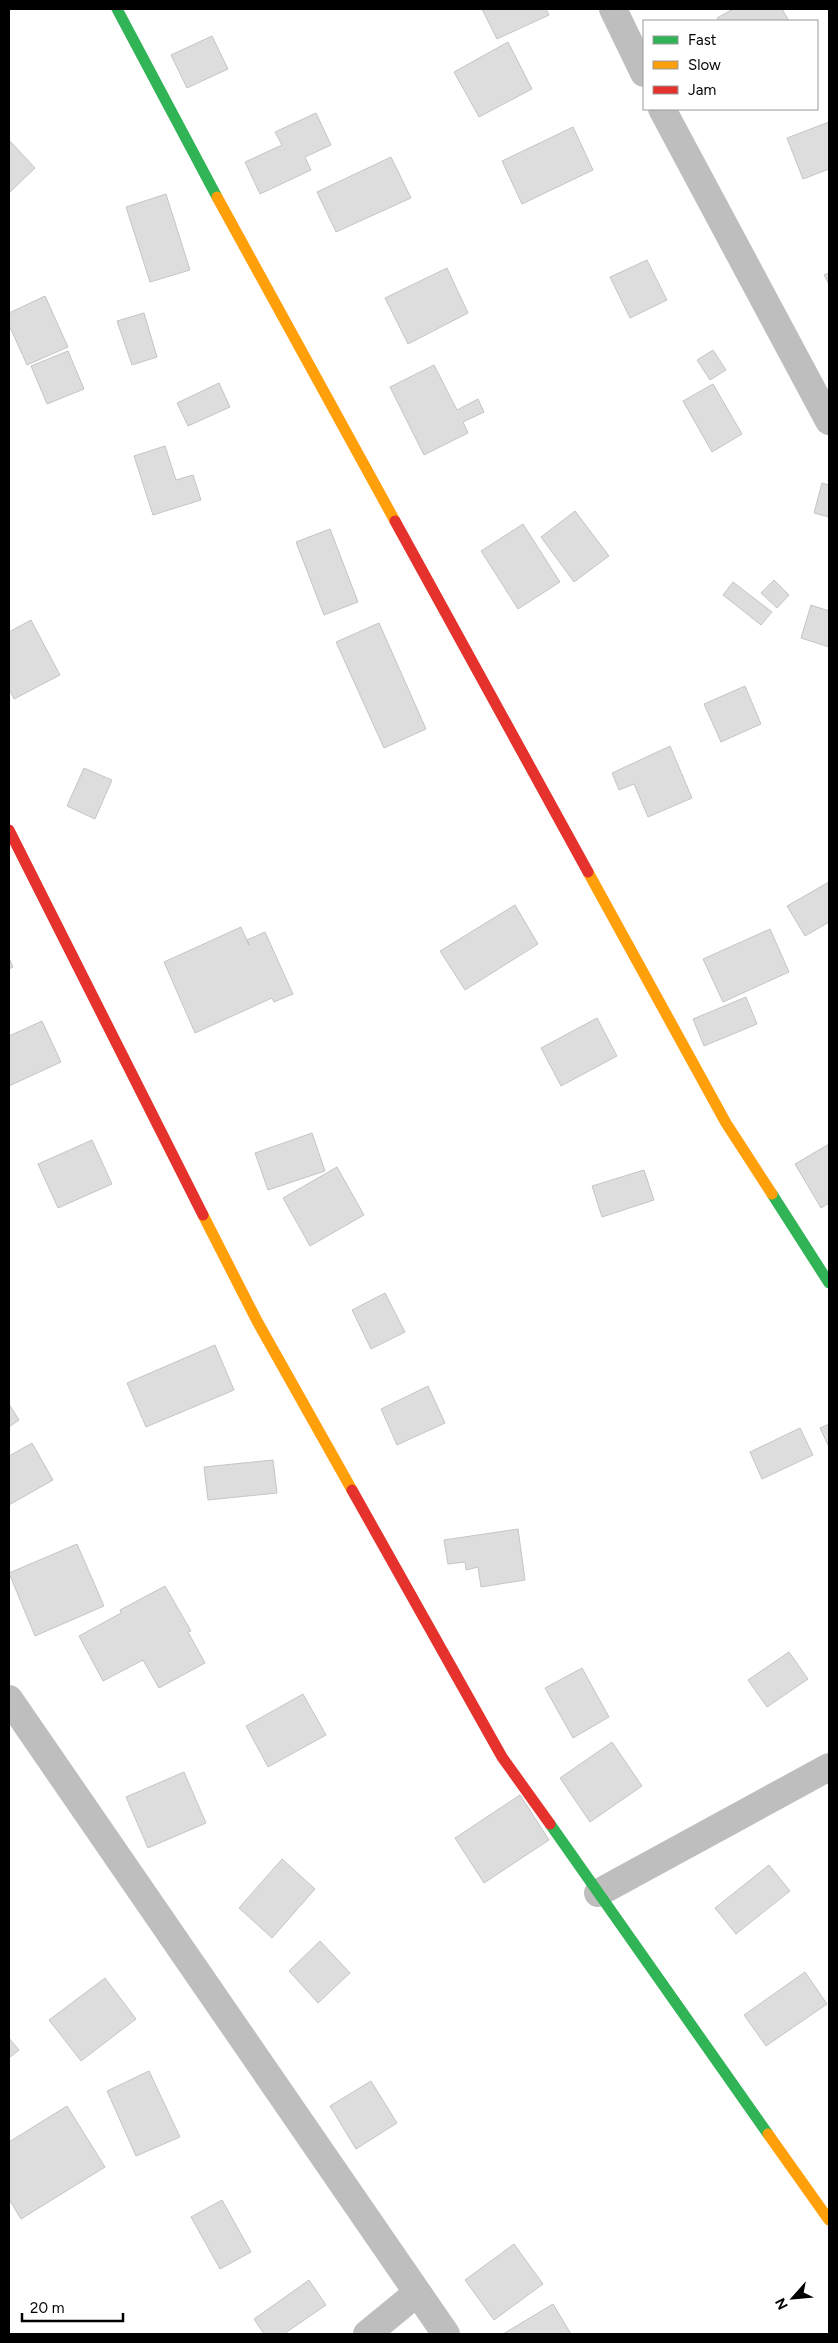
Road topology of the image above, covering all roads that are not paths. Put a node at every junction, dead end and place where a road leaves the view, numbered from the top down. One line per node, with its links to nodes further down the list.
1 (117, 9): 7 (street)
2 (613, 9): 3 (street)
3 (643, 71)
4 (663, 110): 5 (street)
5 (829, 421)
6 (9, 830): 10 (street)
7 (829, 1283)
8 (9, 1699): 12 (street)
9 (829, 1767): 10 (street)
10 (598, 1893): 11 (street)
11 (829, 2220)
12 (417, 2293): 13 (street); 14 (street)
13 (367, 2334)
14 (446, 2334)

